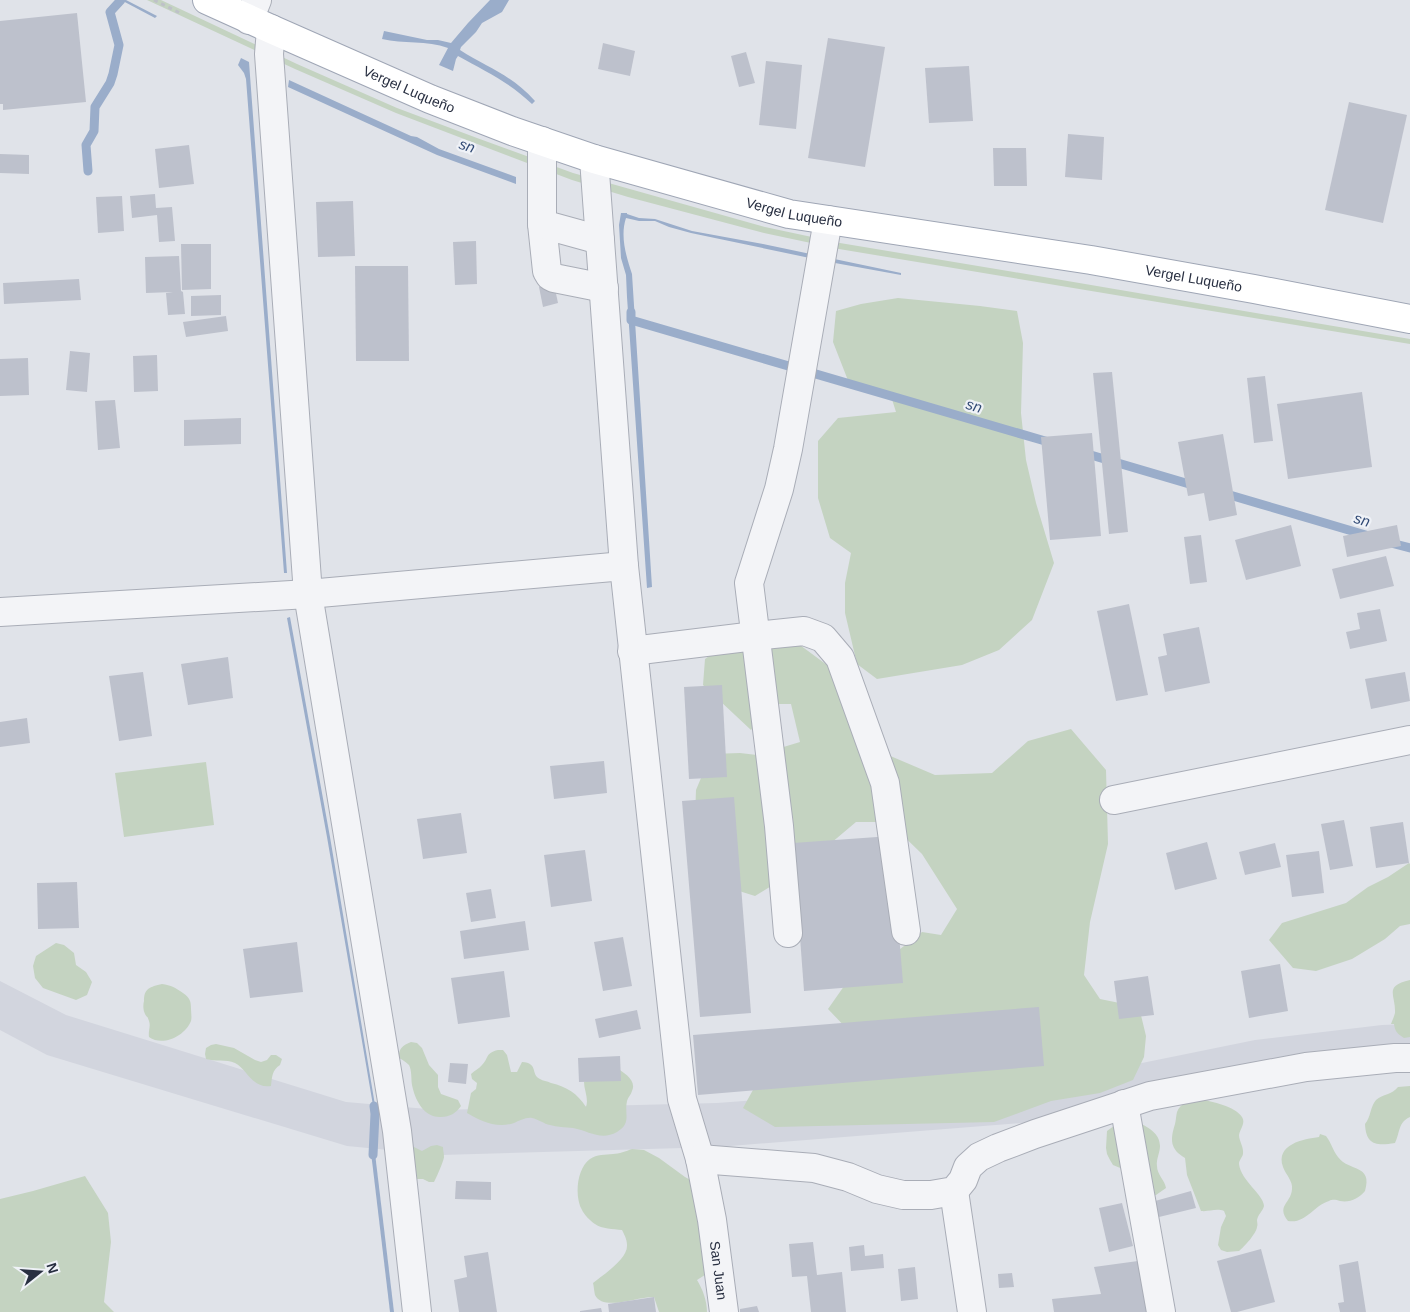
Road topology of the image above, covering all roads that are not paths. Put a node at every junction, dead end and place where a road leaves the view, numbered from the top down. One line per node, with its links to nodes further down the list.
1 (207, 0): 2 (main road, Vergel Luqueño)
2 (259, 16): 3 (main road, Vergel Luqueño); 11 (street)
3 (542, 141): 4 (main road, Vergel Luqueño); 6 (street)
4 (594, 159): 5 (main road, Vergel Luqueño); 7 (street, San Juan)
5 (828, 220): 9 (main road, Vergel Luqueño); 13 (street)
6 (542, 224): 7 (street); 8 (street)
7 (600, 240): 8 (street, San Juan)
8 (604, 288): 10 (street, San Juan)
9 (1410, 321)
10 (624, 566): 11 (street); 14 (street, San Juan)
11 (308, 594): 12 (street); 23 (street)
12 (0, 612)
13 (755, 636): 14 (street); 17 (street); 18 (street)
14 (632, 651): 21 (street, San Juan)
15 (1410, 740): 16 (street)
16 (1114, 800)
17 (906, 932)
18 (788, 933)
19 (1410, 1058): 20 (street)
20 (1124, 1104): 22 (street); 26 (street)
21 (700, 1160): 22 (street); 24 (street, San Juan)
22 (954, 1191): 25 (street)
23 (417, 1312)
24 (724, 1312)
25 (972, 1312)
26 (1161, 1312)

